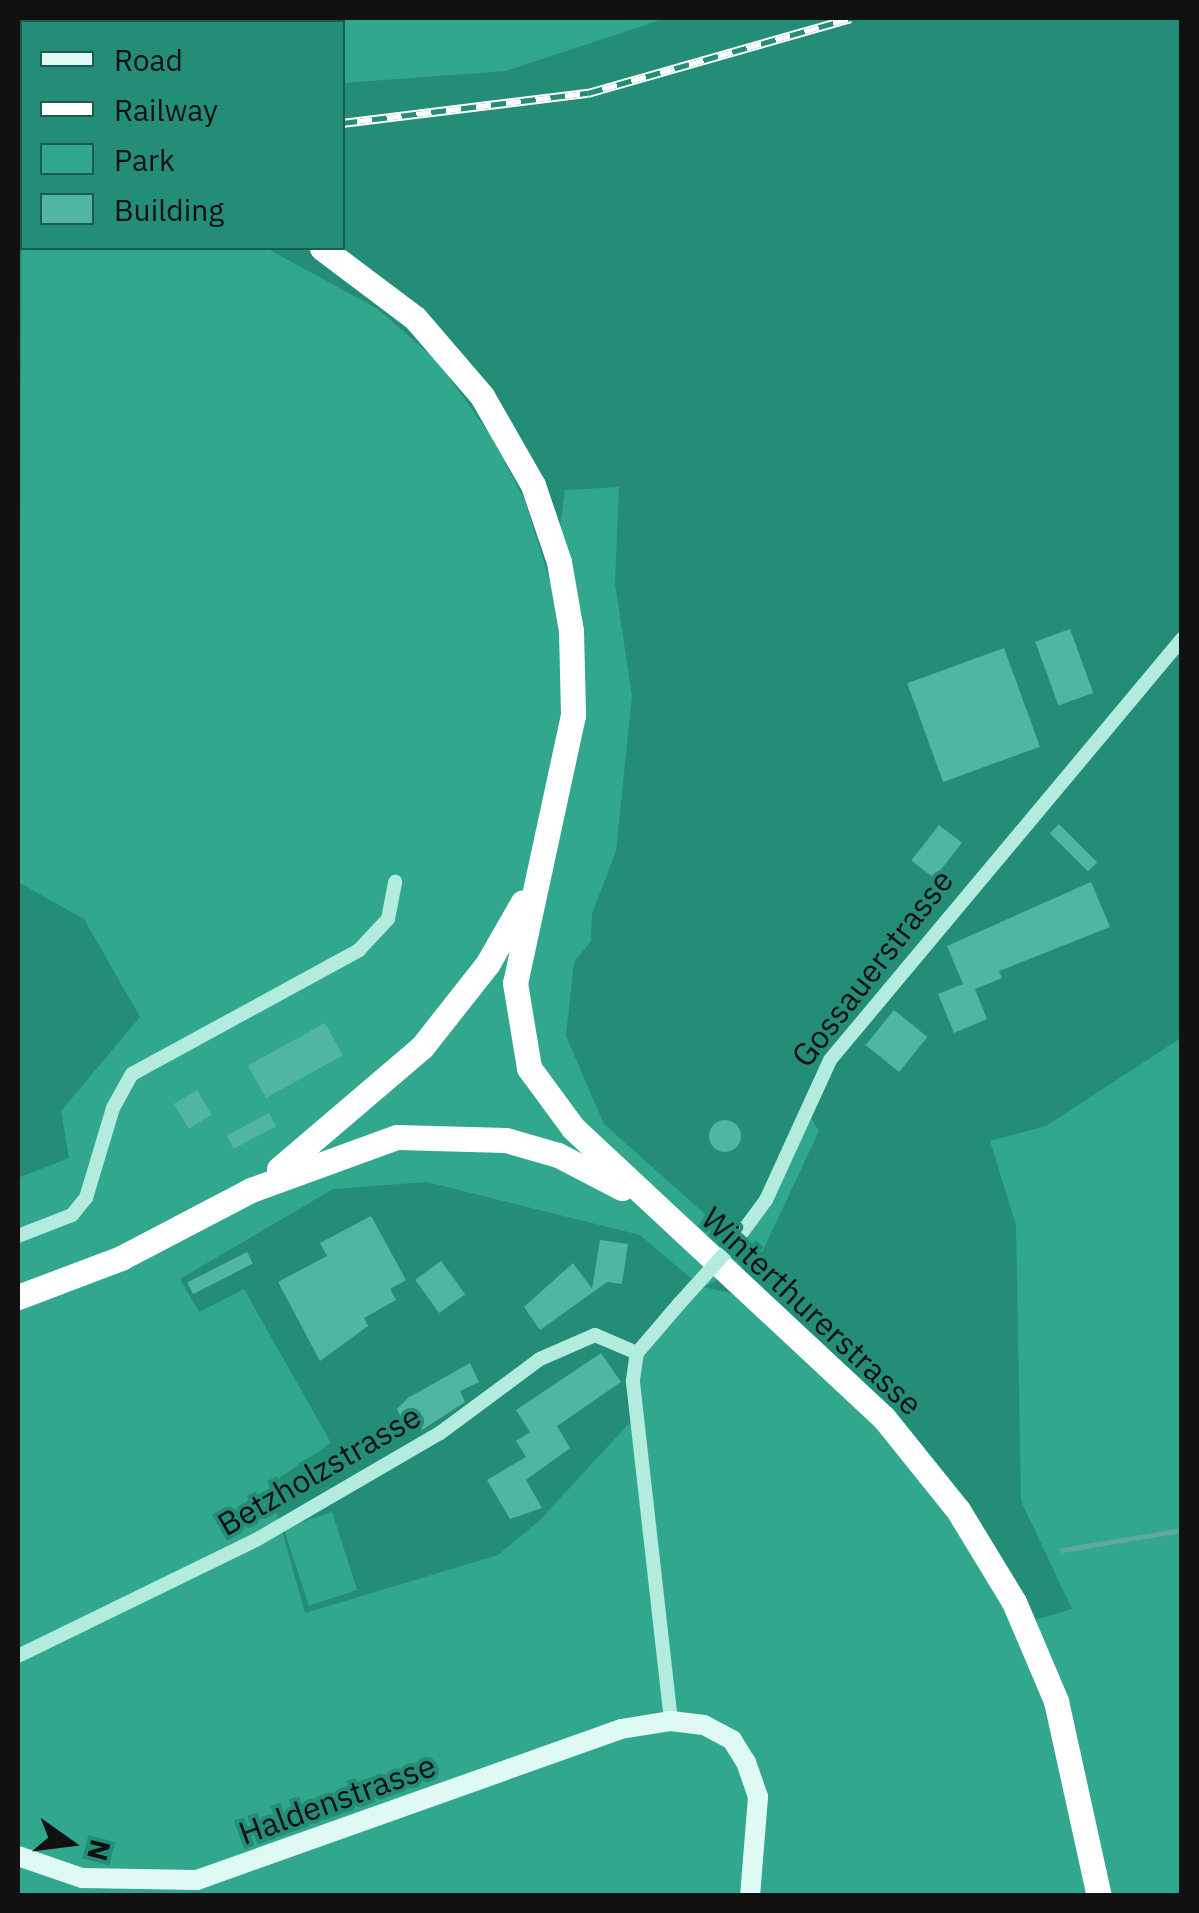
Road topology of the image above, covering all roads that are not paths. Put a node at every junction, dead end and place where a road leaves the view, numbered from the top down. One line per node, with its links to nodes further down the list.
1 (324, 250): 3 (highway)
2 (1182, 639): 9 (street, Gossauerstrasse, bridge)
3 (556, 818): 5 (highway); 6 (highway)
4 (395, 882): 7 (street)
5 (251, 1190): 6 (highway); 8 (highway)
6 (660, 1213): 14 (highway, Winterthurerstrasse)
7 (18, 1236)
8 (18, 1298)
9 (637, 1353): 10 (street, Betzholzstrasse); 11 (street)
10 (18, 1656)
11 (672, 1721): 12 (street, Haldenstrasse); 13 (street)
12 (18, 1856)
13 (750, 1896)
14 (1099, 1896)

